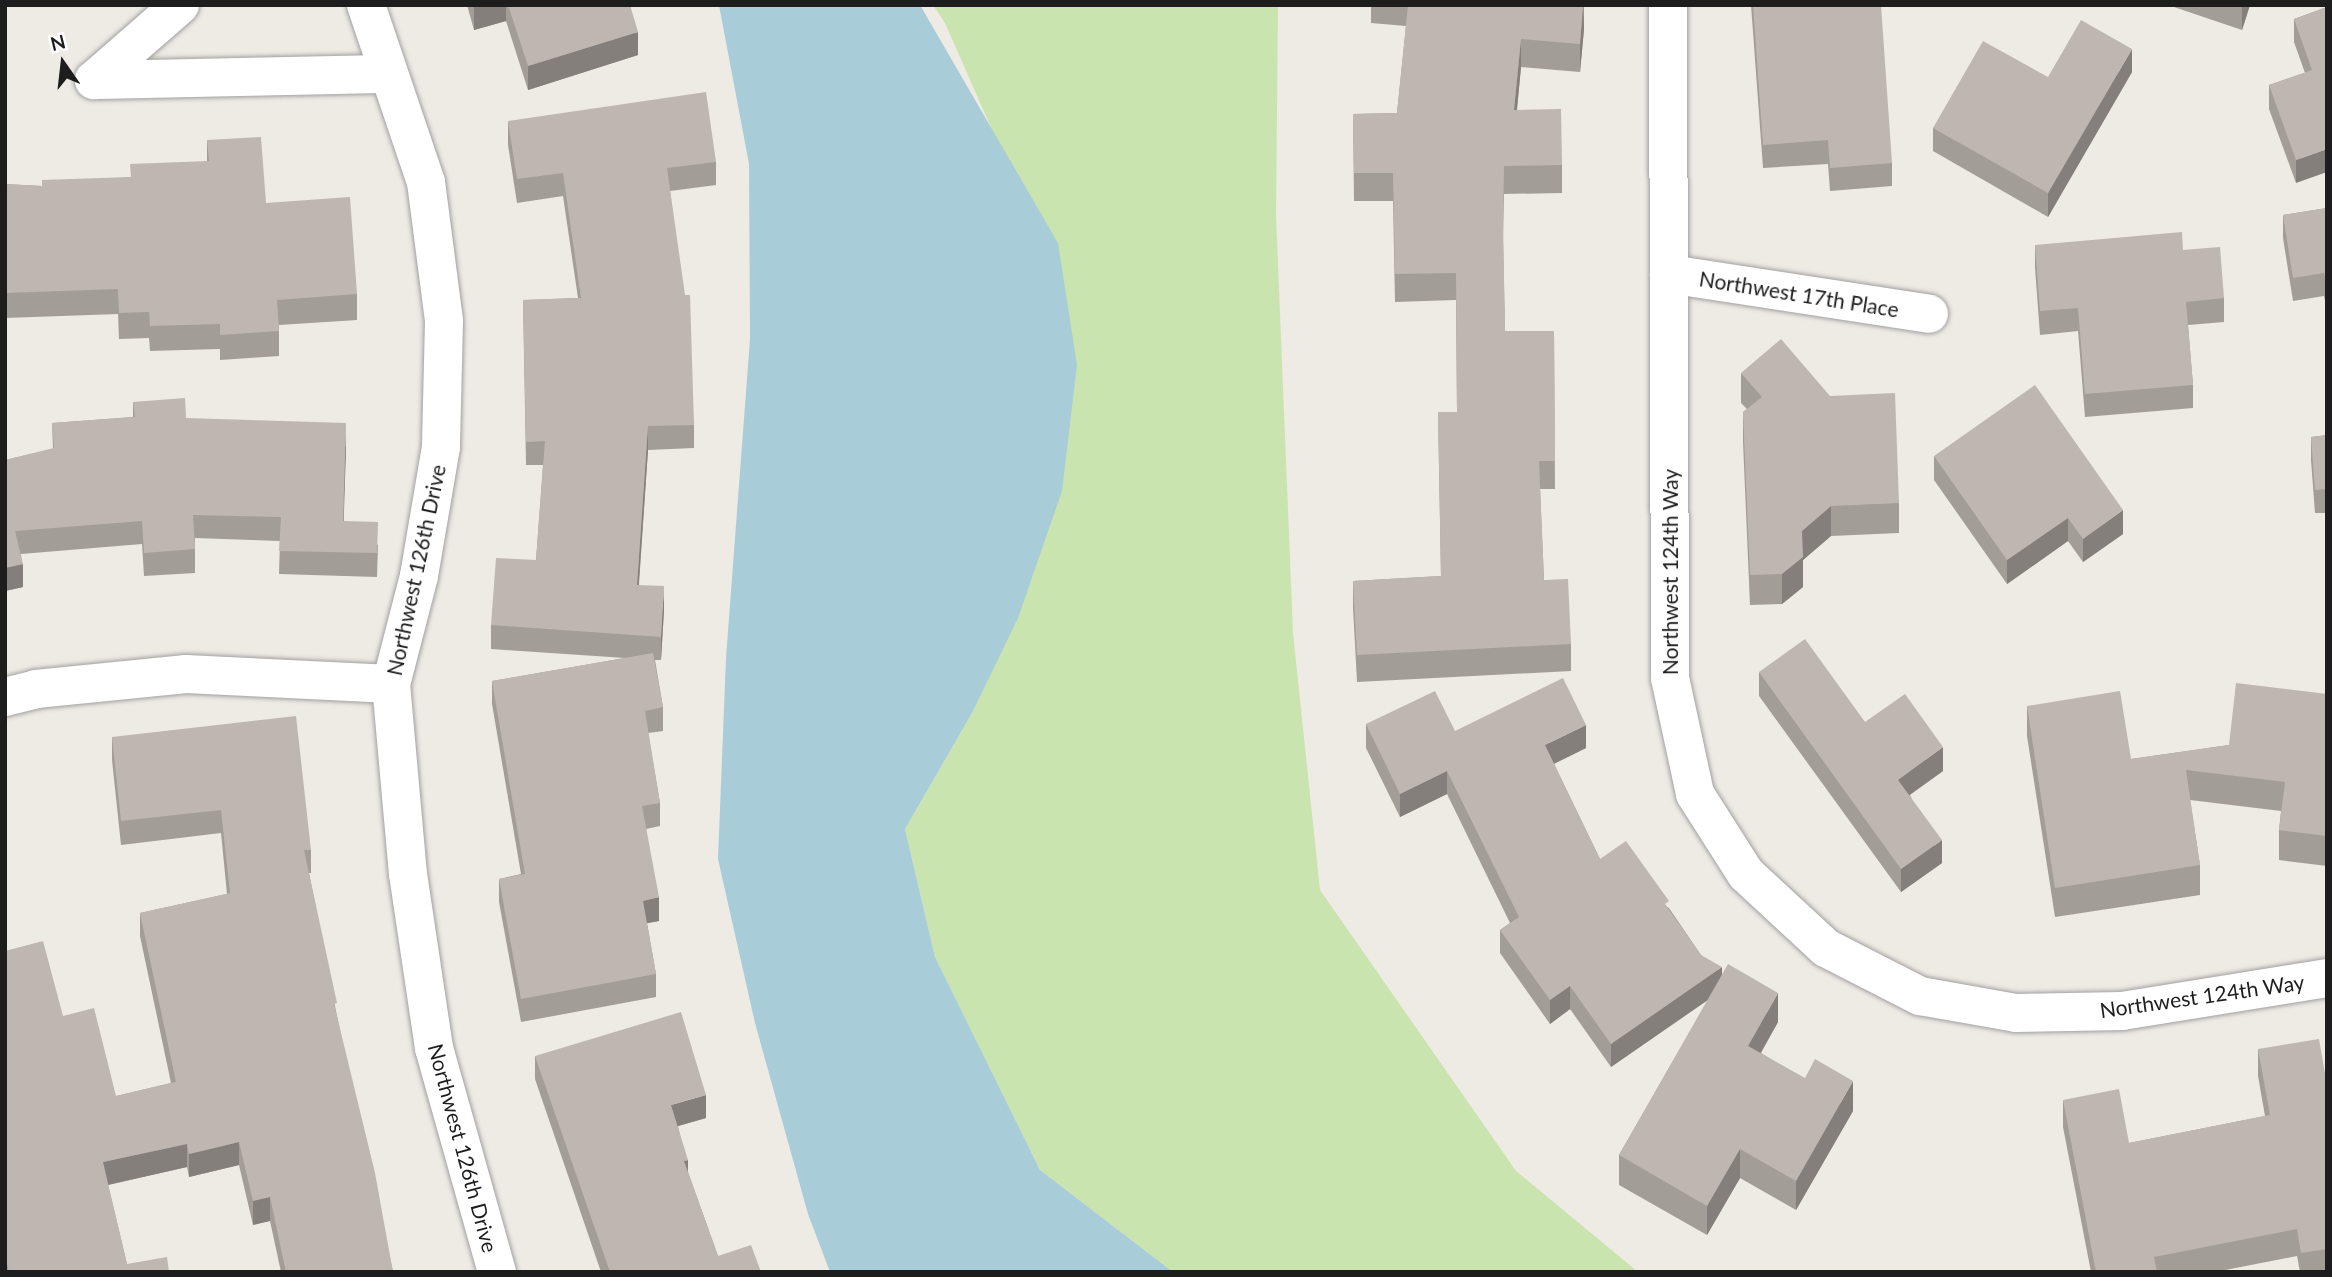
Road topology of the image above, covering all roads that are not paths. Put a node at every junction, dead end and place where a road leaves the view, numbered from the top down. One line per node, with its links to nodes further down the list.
1 (180, 5): 4 (street)
2 (366, 5): 4 (street, Northwest 126th Drive)
3 (1668, 5): 5 (street, Northwest 124th Way)
4 (387, 74): 7 (street, Northwest 126th Drive)
5 (1670, 274): 6 (street, Northwest 17th Place); 9 (street, Northwest 124th Way)
6 (1929, 314)
7 (391, 684): 8 (street); 10 (street, Northwest 126th Drive)
8 (5, 697)
9 (2327, 978)
10 (497, 1272)

